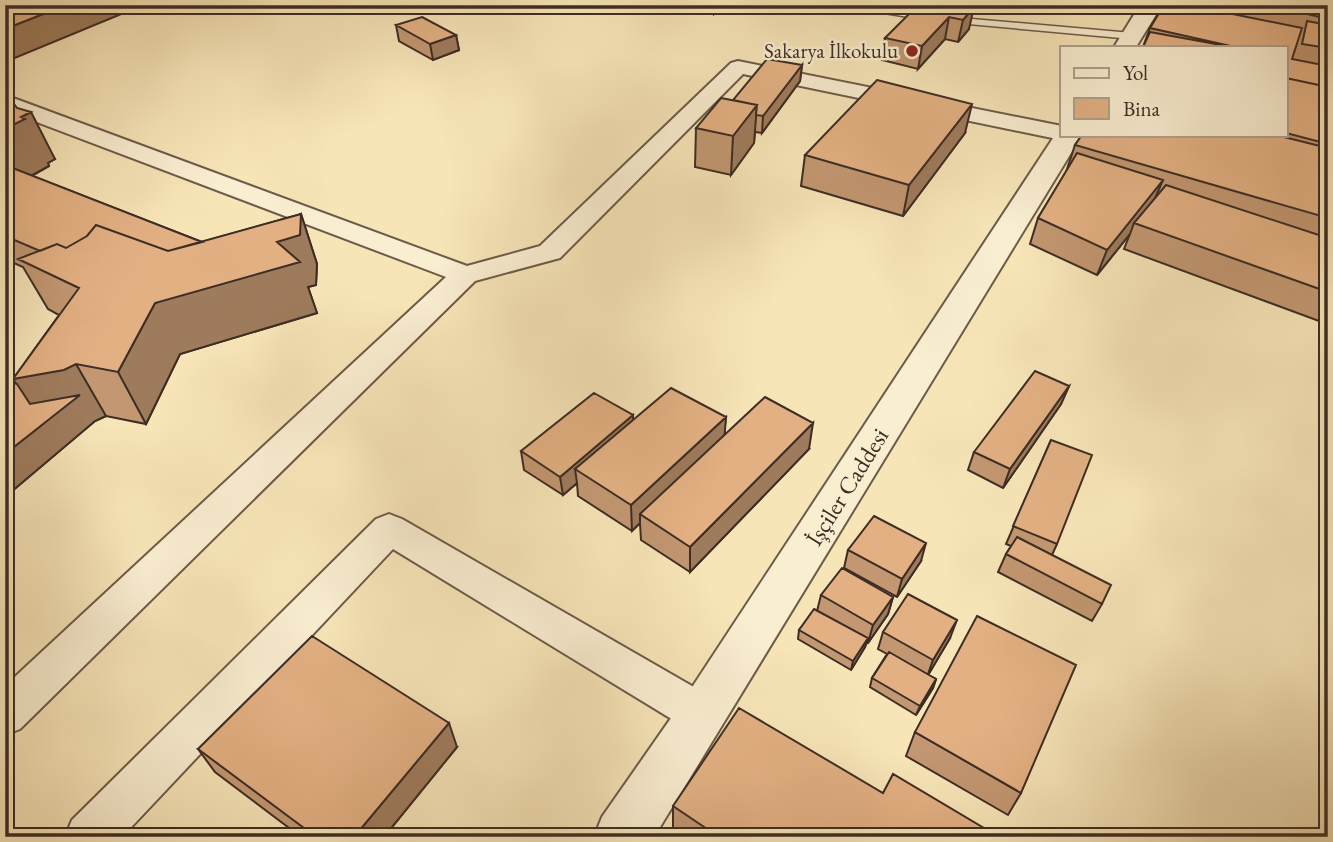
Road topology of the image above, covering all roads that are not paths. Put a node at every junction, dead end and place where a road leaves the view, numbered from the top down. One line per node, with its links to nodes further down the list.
1 (839, 5): 3 (lane)
2 (1151, 5): 3 (street)
3 (1128, 42)
4 (5, 102): 7 (street)
5 (1060, 133): 7 (street)
6 (1068, 136): 9 (street, İşçiler Caddesi)
7 (465, 275): 8 (street)
8 (5, 715)
9 (703, 715): 10 (street); 11 (street, İşçiler Caddesi)
10 (89, 837)
11 (622, 837)

